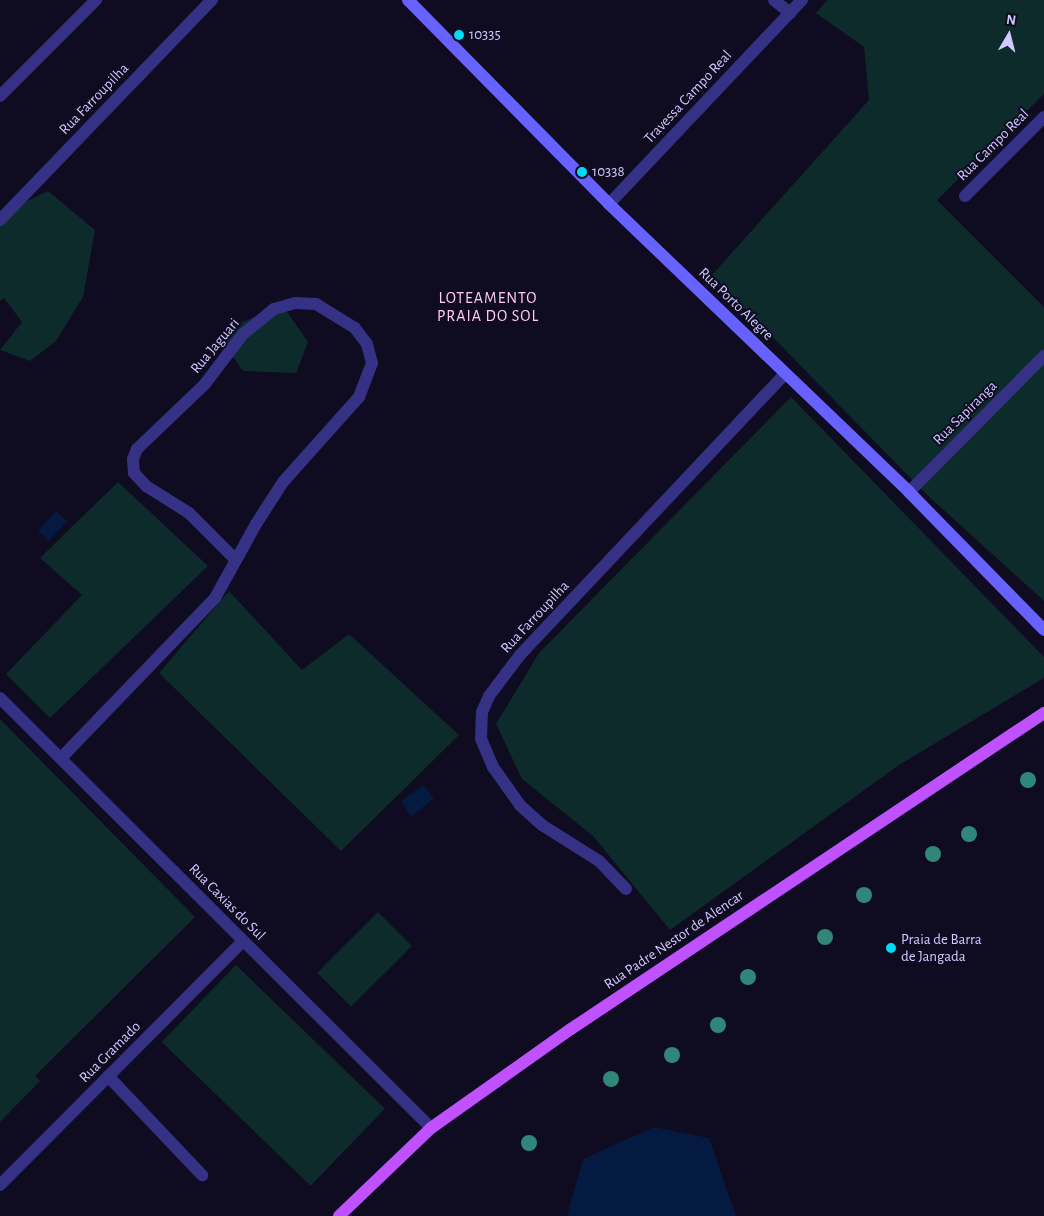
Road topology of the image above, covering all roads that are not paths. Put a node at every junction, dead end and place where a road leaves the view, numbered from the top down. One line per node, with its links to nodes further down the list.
1 (96, 0): 7 (street)
2 (212, 0): 11 (street, Rua Farroupilha)
3 (408, 0): 10 (street, Rua Porto Alegre)
4 (774, 0): 6 (street)
5 (802, 0): 6 (street, Travessa Campo Real)
6 (790, 13): 10 (street, Travessa Campo Real)
7 (0, 96)
8 (1044, 117): 9 (street, Rua Campo Real)
9 (965, 196)
10 (609, 204): 13 (street, Rua Porto Alegre)
11 (0, 220)
12 (1044, 356): 14 (street, Rua Sapiranga)
13 (785, 374): 14 (street, Rua Porto Alegre); 20 (street, Rua Farroupilha)
14 (908, 492): 16 (street, Rua Porto Alegre)
15 (235, 559): 15 (street, Rua Jaguari); 19 (street, Rua Jaguari)
16 (1044, 630)
17 (0, 698): 19 (street, Rua Caxias do Sul)
18 (1044, 713): 23 (main road, Rua Padre Nestor de Alencar)
19 (61, 758): 21 (street, Rua Caxias do Sul)
20 (626, 889)
21 (243, 941): 22 (street, Rua Gramado); 23 (street, Rua Caxias do Sul)
22 (108, 1076): 24 (street); 25 (street, Rua Gramado)
23 (431, 1128): 26 (main road, Rua Padre Nestor de Alencar)
24 (202, 1175)
25 (0, 1185)
26 (339, 1216)

